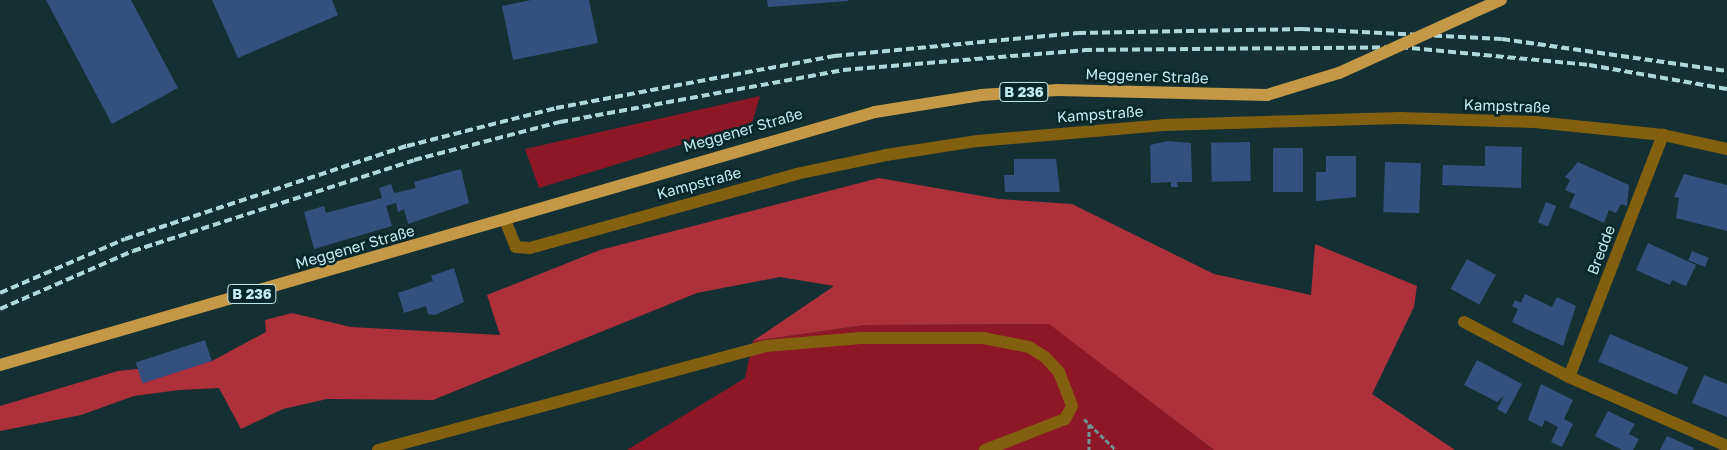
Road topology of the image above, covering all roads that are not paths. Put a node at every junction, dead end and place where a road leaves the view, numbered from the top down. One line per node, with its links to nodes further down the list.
1 (1501, 0): 4 (main road, Meggener Straße / B 236, bridge)
2 (1663, 134): 3 (street, Kampstraße); 4 (street, Kampstraße); 7 (street, Bredde)
3 (1727, 149)
4 (504, 220): 6 (main road, Meggener Straße / B 236)
5 (1464, 322): 7 (street)
6 (0, 366)
7 (1569, 377): 8 (street)
8 (1727, 446)
9 (378, 450): 10 (street)
10 (985, 450)

